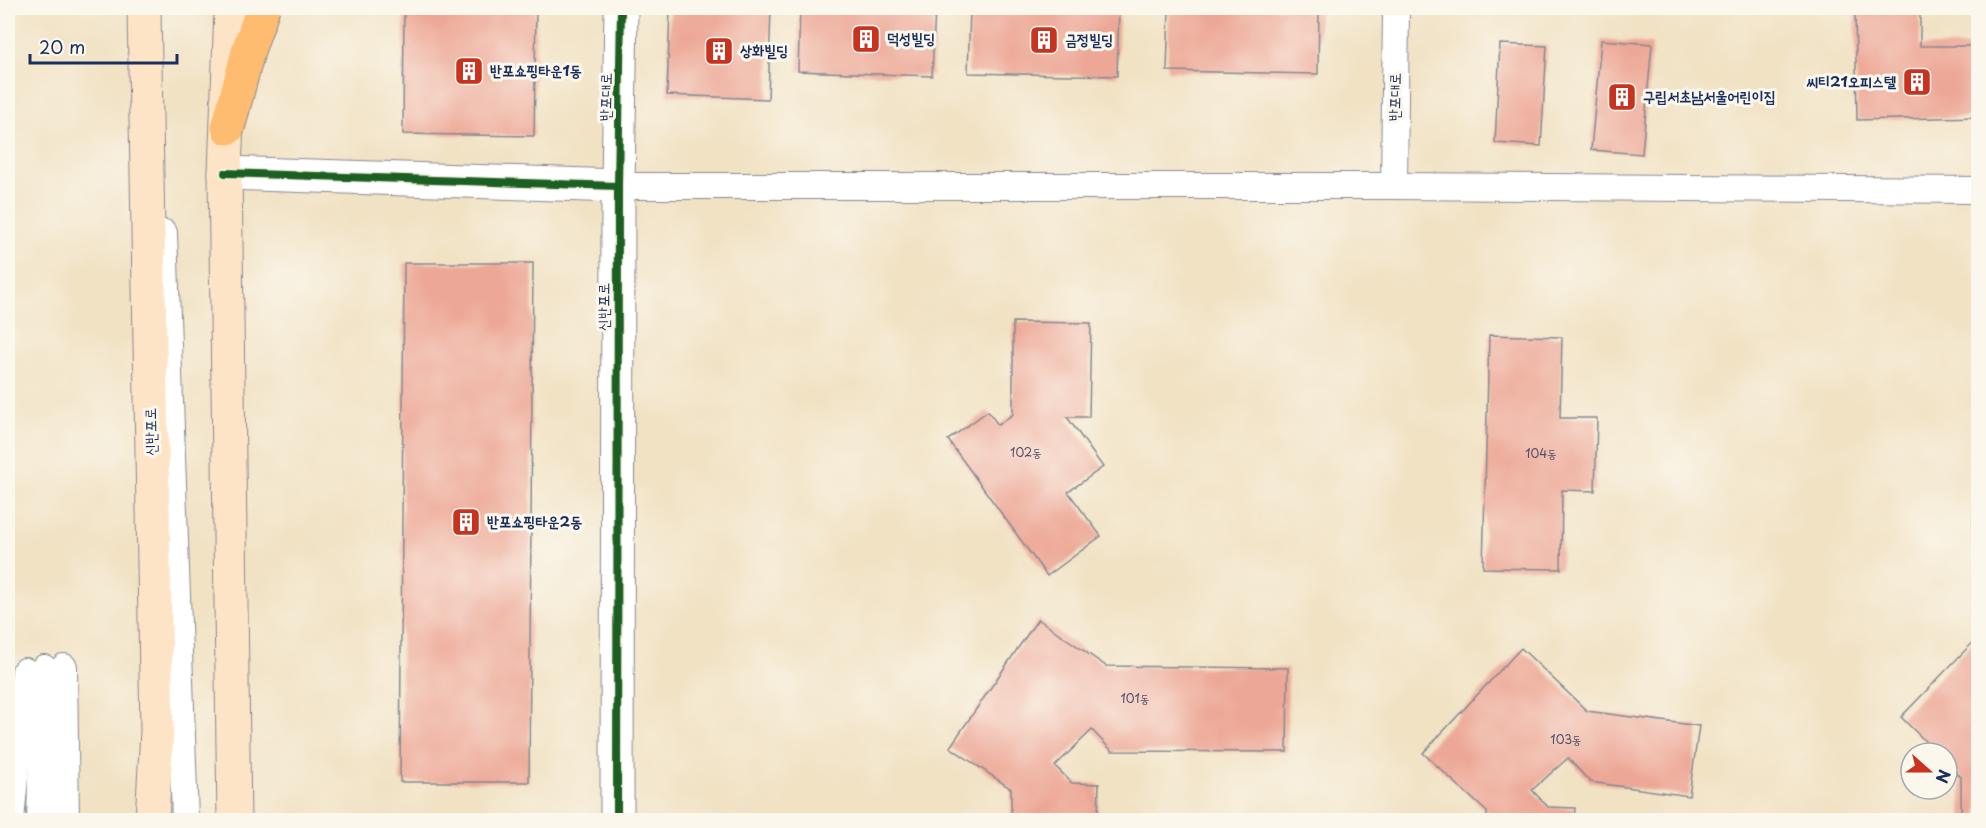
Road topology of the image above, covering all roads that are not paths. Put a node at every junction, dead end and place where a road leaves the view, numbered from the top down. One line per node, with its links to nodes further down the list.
1 (144, 8): 13 (main road, 신반포로)
2 (156, 8): 19 (lane)
3 (231, 8): 7 (main road)
4 (263, 8): 7 (main road)
5 (621, 8): 9 (street, 반포대로)
6 (1396, 8): 10 (lane, 반포대로)
7 (228, 128): 8 (main road)
8 (225, 173): 9 (street); 20 (main road)
9 (618, 186): 10 (lane); 21 (street, 신반포로)
10 (1394, 186): 11 (lane)
11 (1978, 190)
12 (44, 669): 14 (lane); 15 (lane); 16 (lane)
13 (157, 731): 17 (main road, 신반포로); 18 (lane)
14 (11, 820)
15 (40, 820)
16 (66, 820)
17 (152, 820)
18 (177, 820)
19 (185, 820)
20 (234, 820)
21 (617, 820)

